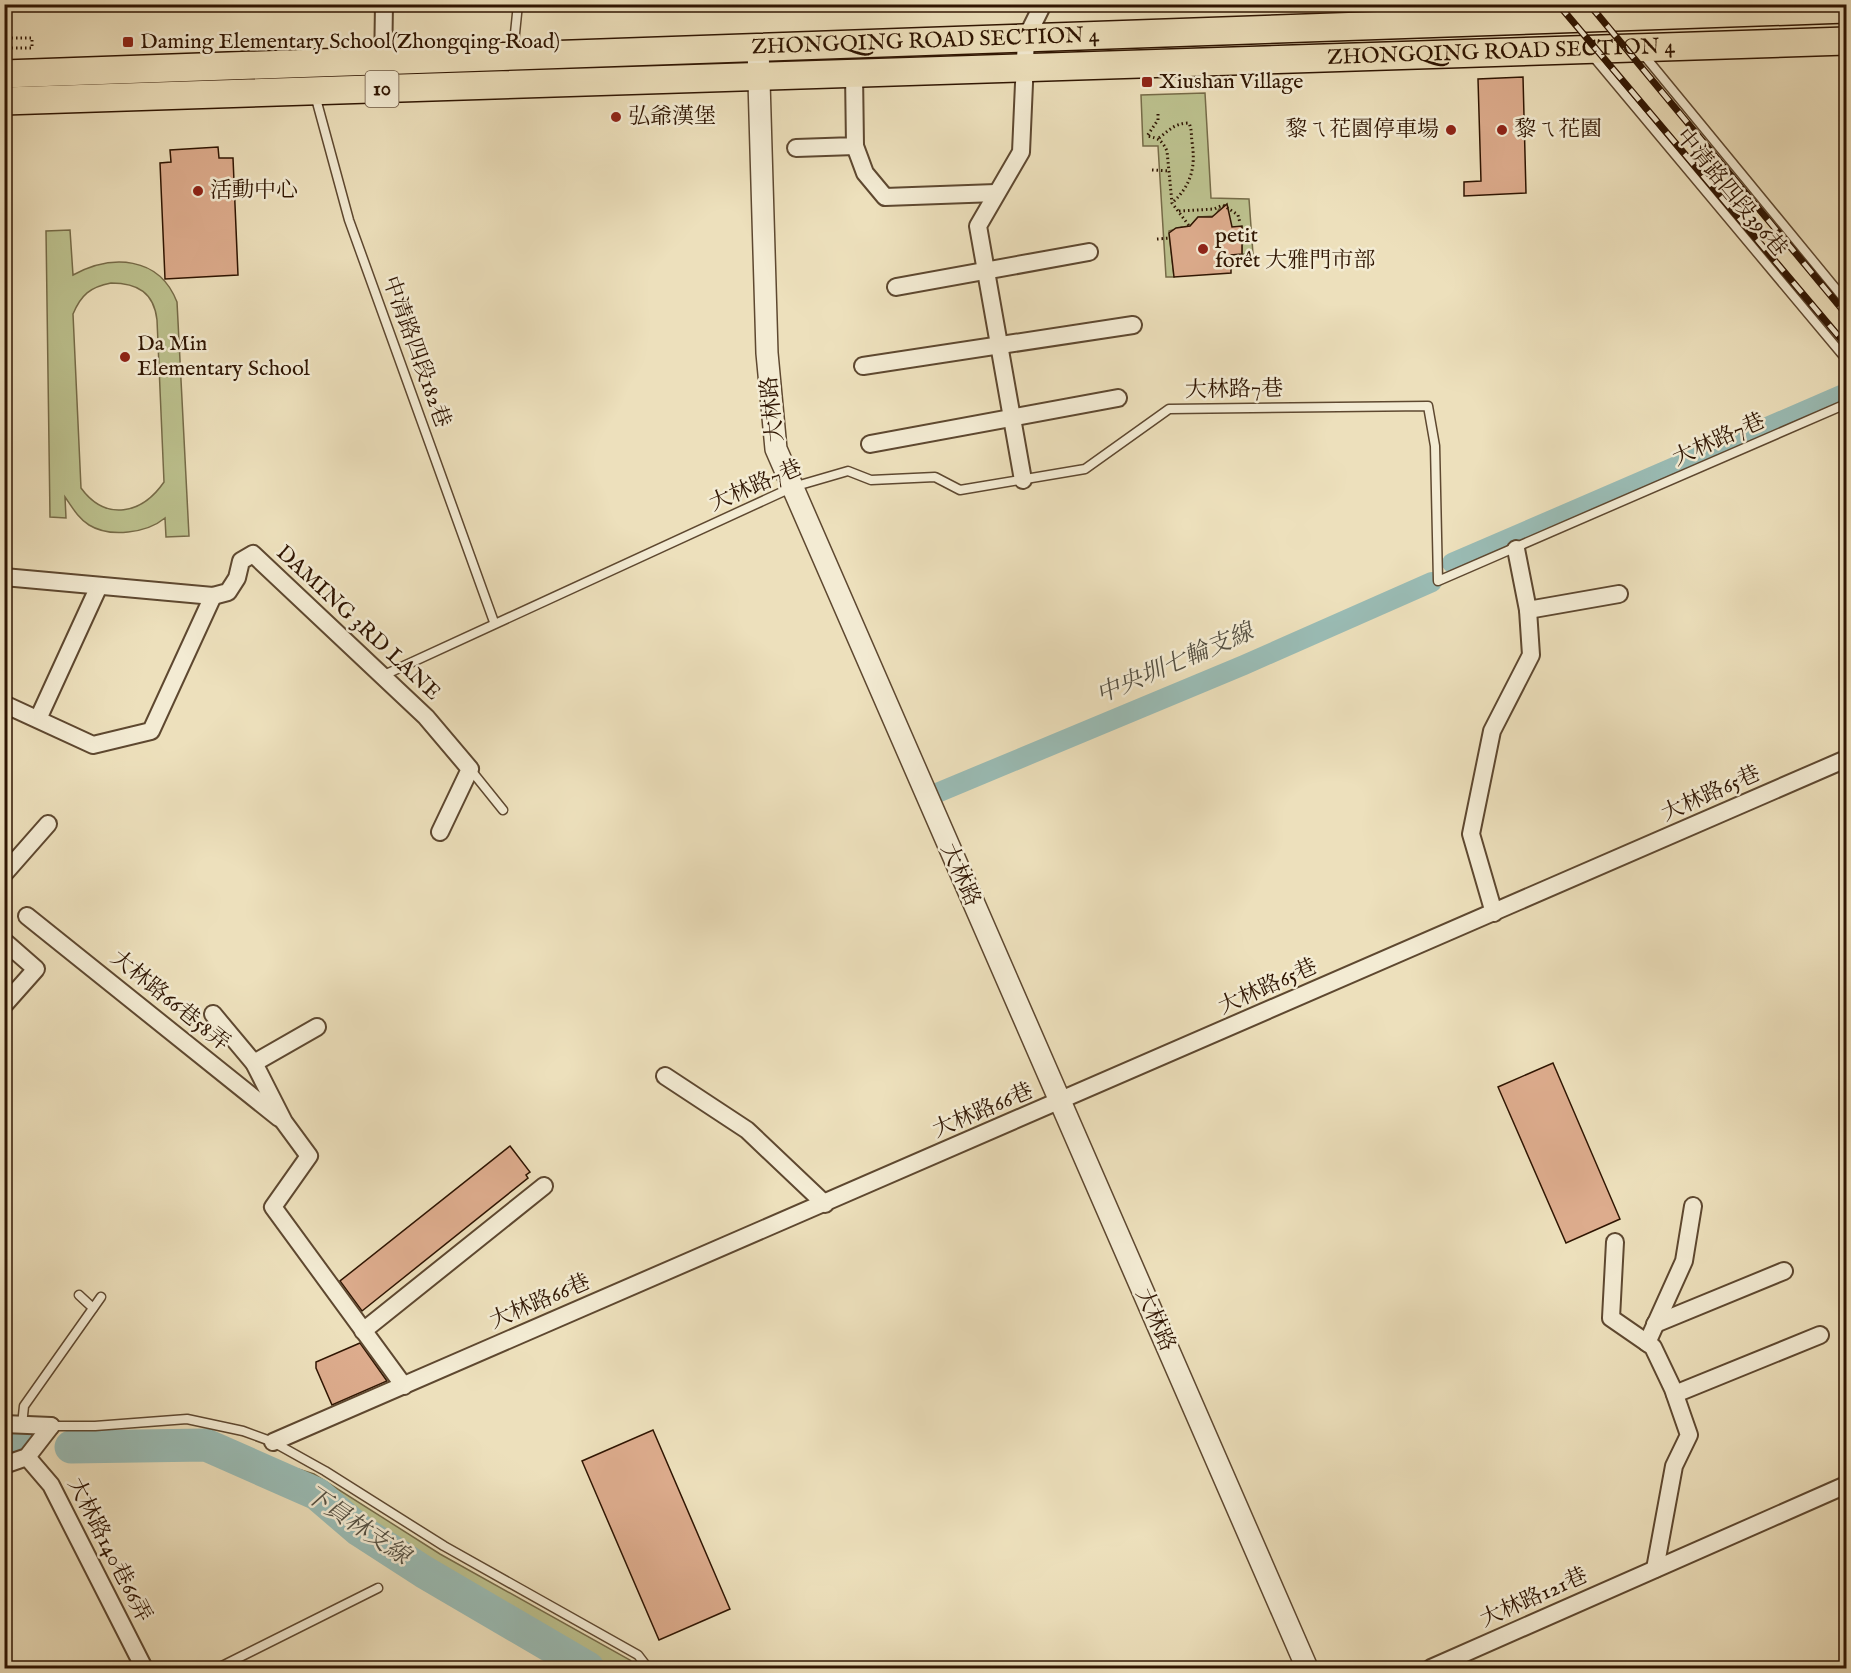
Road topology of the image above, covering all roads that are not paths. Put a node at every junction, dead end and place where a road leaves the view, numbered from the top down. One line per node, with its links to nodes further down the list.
1 (384, 4): 12 (street)
2 (518, 4): 11 (lane)
3 (1043, 4): 6 (street)
4 (1846, 9): 5 (main road, ZHONGQING ROAD SECTION 4 / 10)
5 (1605, 11): 6 (main road, ZHONGQING ROAD SECTION 4 / 10)
6 (1026, 38): 8 (main road, ZHONGQING ROAD SECTION 4 / 10); 14 (street)
7 (1846, 41): 9 (main road, ZHONGQING ROAD SECTION 4 / 10)
8 (758, 47): 11 (main road, ZHONGQING ROAD SECTION 4 / 10); 16 (street, 大林路)
9 (1637, 48): 10 (main road, ZHONGQING ROAD SECTION 4 / 10); 26 (lane, 中清路四段396巷)
10 (1587, 49): 14 (main road, ZHONGQING ROAD SECTION 4 / 10); 29 (lane, 中清路四段396巷)
11 (512, 56): 12 (main road, ZHONGQING ROAD SECTION 4 / 10)
12 (383, 60): 13 (main road, ZHONGQING ROAD SECTION 4 / 10); 17 (street)
13 (6, 61)
14 (1025, 68): 15 (main road, ZHONGQING ROAD SECTION 4 / 10); 22 (street)
15 (854, 73): 16 (main road, ZHONGQING ROAD SECTION 4 / 10); 20 (street)
16 (759, 76): 17 (main road, ZHONGQING ROAD SECTION 4 / 10); 36 (street, 大林路)
17 (382, 89): 18 (main road, ZHONGQING ROAD SECTION 4 / 10)
18 (314, 91): 19 (main road, ZHONGQING ROAD SECTION 4 / 10); 43 (lane, 中清路四段182巷)
19 (6, 111)
20 (855, 146): 21 (street); 22 (street)
21 (796, 148)
22 (996, 193): 24 (street)
23 (1089, 252): 24 (street)
24 (986, 270): 25 (street); 28 (street)
25 (896, 286)
26 (1846, 302)
27 (1133, 326): 28 (street)
28 (999, 345): 30 (street); 33 (street)
29 (1846, 359)
30 (863, 366)
31 (1118, 399): 33 (street)
32 (1846, 404): 37 (lane, 大林路7巷)
33 (1012, 418): 34 (street); 35 (street)
34 (870, 444)
35 (1023, 480): 36 (lane, 大林路7巷); 37 (lane, 大林路7巷)
36 (793, 487): 43 (lane, 大林路7巷); 61 (street, 大林路)
37 (1516, 549): 42 (street)
38 (4, 577): 39 (street)
39 (99, 586): 41 (street); 46 (street)
40 (1619, 594): 42 (street)
41 (213, 596): 44 (street, DAMING 3RD LANE); 46 (street)
42 (1528, 610): 53 (street)
43 (494, 622): 44 (lane, 大林路7巷)
44 (382, 676): 48 (street, DAMING 3RD LANE)
45 (4, 704): 46 (street)
46 (38, 719)
47 (1846, 759): 53 (street, 大林路65巷)
48 (470, 769): 49 (lane); 51 (street)
49 (503, 810)
50 (48, 824): 52 (street)
51 (440, 832)
52 (4, 874)
53 (1494, 913): 61 (street, 大林路65巷)
54 (27, 916): 62 (street, 大林路66巷58弄)
55 (4, 941): 56 (street)
56 (4, 1005)
57 (213, 1014): 59 (street, 大林路66巷58弄)
58 (317, 1027): 59 (street, 大林路66巷58弄)
59 (254, 1063): 62 (street, 大林路66巷58弄)
60 (665, 1076): 64 (street)
61 (1061, 1102): 64 (street, 大林路66巷); 89 (street, 大林路)
62 (284, 1122): 72 (street, 大林路66巷58弄)
63 (544, 1186): 72 (street)
64 (825, 1204): 75 (street, 大林路66巷)
65 (1693, 1206): 71 (street)
66 (1615, 1242): 74 (street)
67 (1784, 1271): 71 (street)
68 (79, 1294): 70 (lane)
69 (101, 1297): 70 (lane)
70 (93, 1308): 78 (lane)
71 (1655, 1324): 74 (street)
72 (363, 1331): 75 (street, 大林路66巷58弄)
73 (1820, 1335): 76 (street)
74 (1647, 1343): 76 (street)
75 (404, 1386): 80 (street, 大林路66巷)
76 (1675, 1394): 84 (street)
77 (4, 1424): 78 (street)
78 (22, 1425): 79 (street)
79 (51, 1426): 80 (lane); 81 (street)
80 (273, 1442): 88 (lane)
81 (27, 1457): 82 (street); 86 (street, 大林路140巷66弄)
82 (4, 1466)
83 (1846, 1485): 84 (street, 大林路121巷)
84 (1655, 1569): 90 (street, 大林路121巷)
85 (378, 1588): 87 (lane)
86 (144, 1668)
87 (218, 1668)
88 (648, 1668)
89 (1307, 1668)
90 (1431, 1668)

